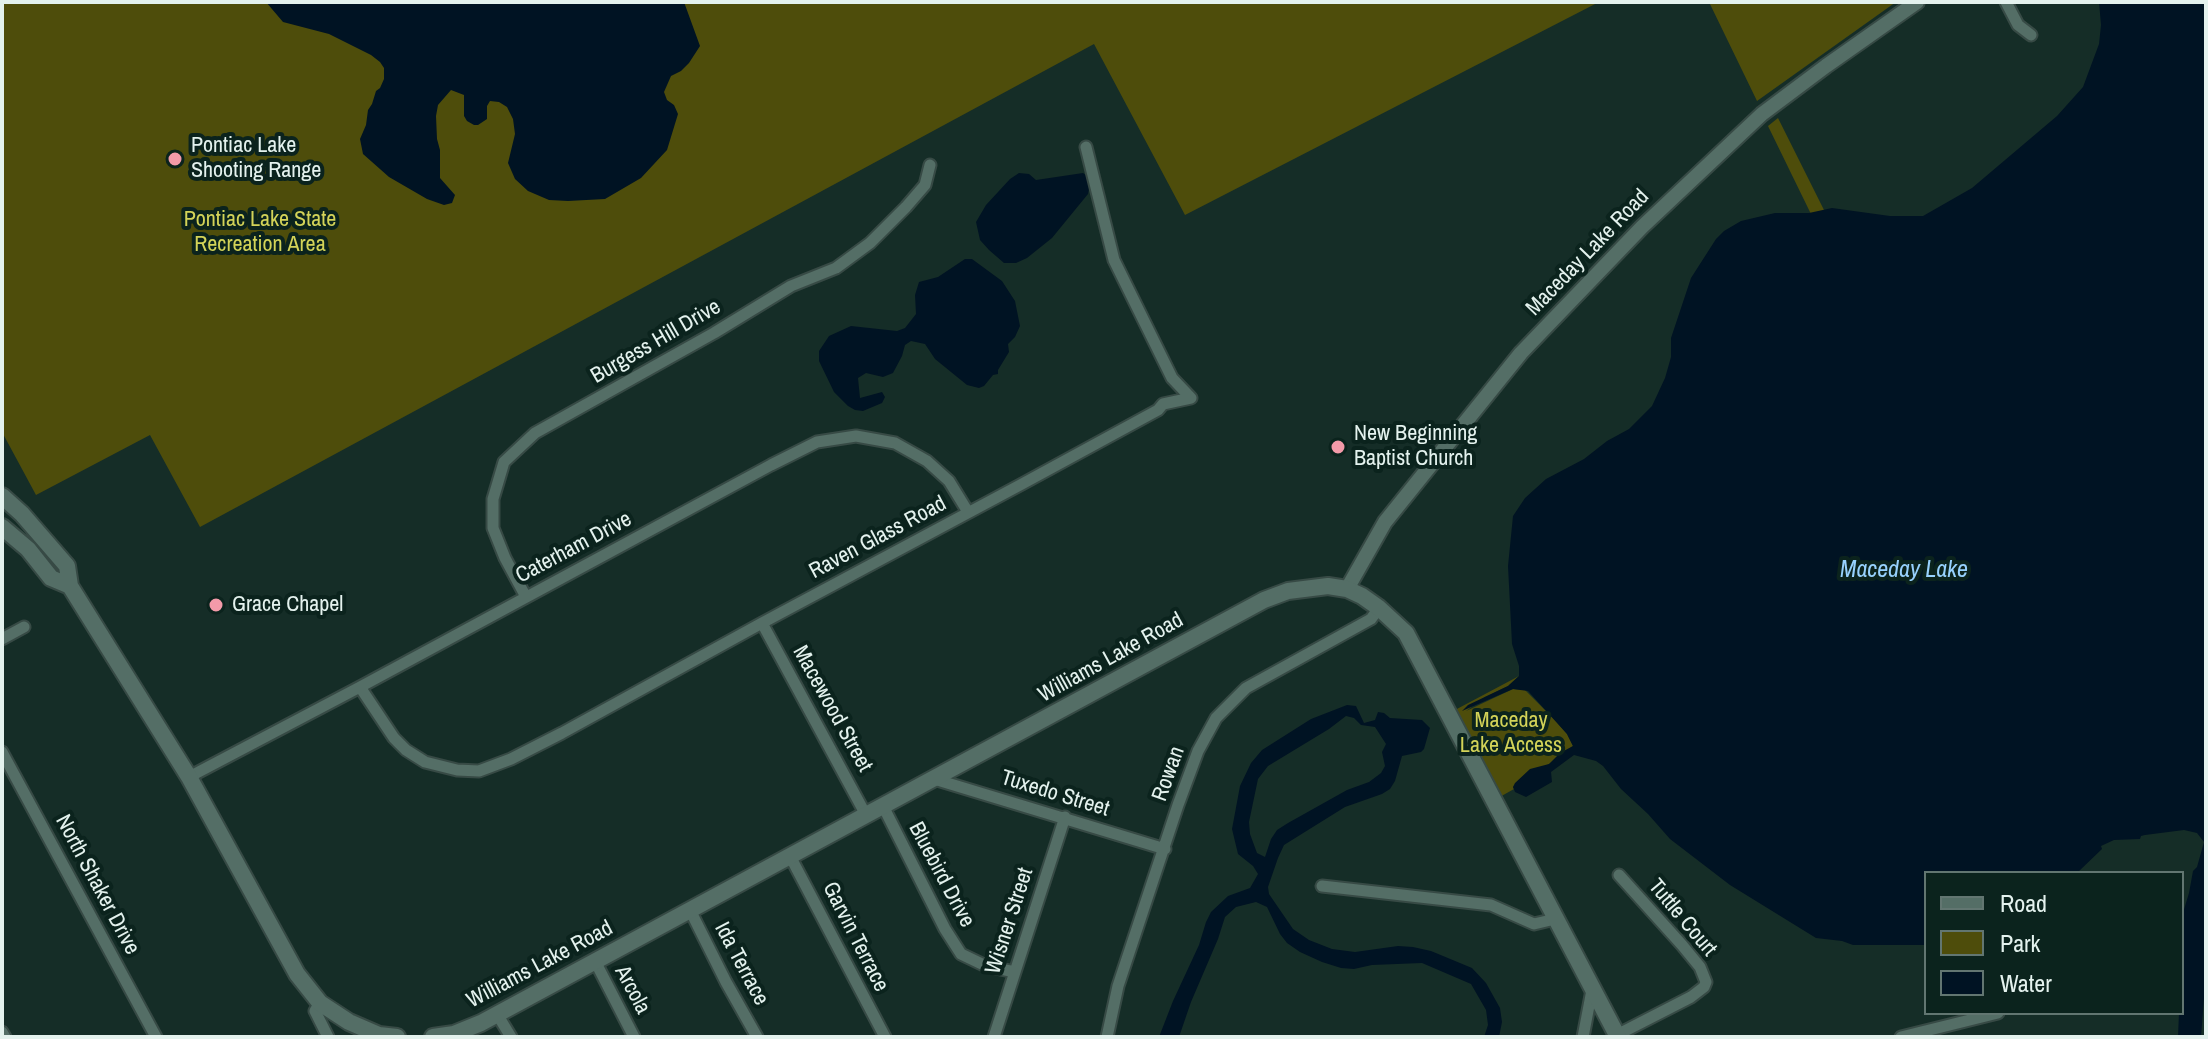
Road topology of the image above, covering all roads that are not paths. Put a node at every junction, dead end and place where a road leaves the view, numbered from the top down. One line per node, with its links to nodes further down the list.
1 (1917, 2): 11 (street, Maceday Lake Road)
2 (2006, 2): 3 (street)
3 (2031, 35)
4 (1086, 147): 7 (street, Raven Glass Road)
5 (930, 165): 12 (street, Burgess Hill Drive)
6 (2, 496): 8 (main road)
7 (968, 512): 12 (street, Caterham Drive); 14 (street, Raven Glass Road)
8 (27, 519): 9 (main road); 10 (main road)
9 (6, 530): 10 (main road)
10 (70, 586): 19 (main road)
11 (1347, 589): 13 (main road, Williams Lake Road); 20 (main road, Williams Lake Road)
12 (526, 597): 17 (street, Caterham Drive)
13 (1379, 608): 24 (street, Rowan); 29 (main road, Williams Lake Road)
14 (762, 623): 17 (street, Raven Glass Road); 22 (street, Macewood Street)
15 (24, 627): 16 (street)
16 (2, 639)
17 (360, 687): 19 (street, Caterham Drive)
18 (2, 752): 38 (street, North Shaker Drive)
19 (189, 777): 33 (main road)
20 (934, 779): 21 (main road, Williams Lake Road); 23 (street, Tuxedo Street)
21 (883, 806): 22 (main road, Williams Lake Road); 31 (street, Bluebird Drive)
22 (866, 815): 25 (main road, Williams Lake Road)
23 (1065, 817): 24 (street, Tuxedo Street); 31 (street, Wisner Street)
24 (1165, 849): 47 (street, Rowan)
25 (790, 856): 28 (main road, Williams Lake Road); 45 (street, Garvin Terrace)
26 (1619, 875): 37 (street, Tuttle Court)
27 (1322, 886): 29 (street)
28 (690, 910): 30 (main road, Williams Lake Road); 44 (street, Ida Terrace)
29 (1555, 919): 32 (main road, Williams Lake Road)
30 (595, 961): 34 (main road, Williams Lake Road); 43 (street, Arcola)
31 (1015, 972): 46 (street, Wisner Street)
32 (1592, 990): 37 (main road, Williams Lake Road); 48 (street)
33 (320, 1003): 39 (street); 40 (main road)
34 (497, 1014): 41 (main road, Williams Lake Road); 42 (street)
35 (1992, 1015): 36 (street)
36 (1942, 1033): 49 (street)
37 (1617, 1036)
38 (156, 1037)
39 (328, 1037)
40 (397, 1037)
41 (433, 1037)
42 (511, 1037)
43 (634, 1037)
44 (757, 1037)
45 (885, 1037)
46 (994, 1037)
47 (1107, 1037)
48 (1583, 1037)
49 (1901, 1037)

